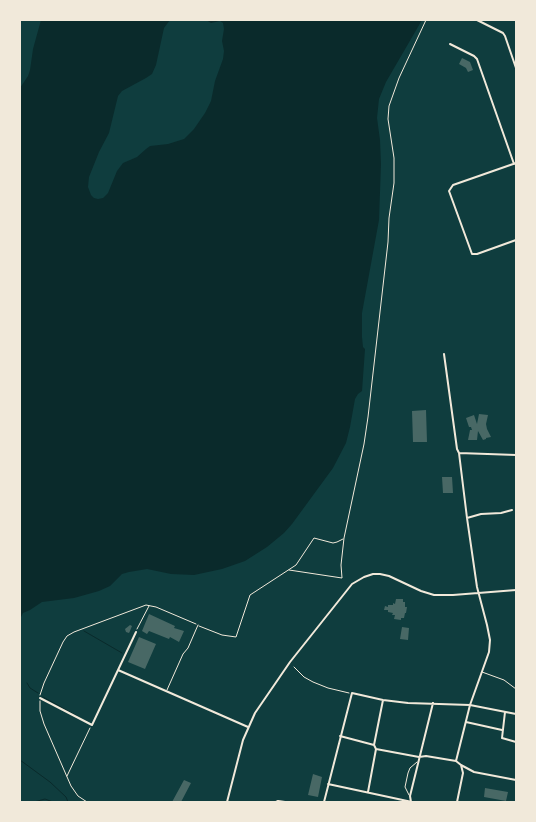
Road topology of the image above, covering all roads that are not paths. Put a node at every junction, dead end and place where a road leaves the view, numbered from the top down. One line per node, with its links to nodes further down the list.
1 (477, 20): 3 (street)
2 (450, 44): 4 (street)
3 (516, 68)
4 (515, 164): 5 (street)
5 (516, 240)
6 (444, 354): 7 (street)
7 (459, 453): 8 (street); 10 (street)
8 (516, 455)
9 (512, 510): 10 (street)
10 (466, 518): 12 (street)
11 (516, 590): 12 (street)
12 (478, 593): 16 (street); 26 (street)
13 (198, 625): 18 (street)
14 (136, 632): 15 (street)
15 (118, 670): 18 (street); 19 (street)
16 (482, 672): 17 (street); 22 (street)
17 (516, 689)
18 (167, 691): 26 (street)
19 (40, 698)
20 (383, 700): 21 (street); 28 (street); 30 (street)
21 (433, 703): 22 (street); 32 (street)
22 (470, 705): 23 (street); 25 (street)
23 (505, 712): 24 (street); 27 (street)
24 (516, 714)
25 (466, 722): 27 (street); 34 (street)
26 (248, 727): 40 (street)
27 (503, 730): 29 (street)
28 (340, 736): 30 (street); 37 (street)
29 (516, 742)
30 (374, 745): 31 (street)
31 (376, 749): 32 (street); 38 (street)
32 (419, 757): 33 (street); 34 (street)
33 (418, 761): 39 (street); 39 (street)
34 (456, 761): 35 (street)
35 (461, 765): 36 (street); 45 (street)
36 (516, 780)
37 (328, 784): 38 (street); 43 (street)
38 (368, 792): 44 (street)
39 (410, 796): 44 (street)
40 (227, 802)
41 (276, 802): 42 (street)
42 (285, 802)
43 (324, 802)
44 (412, 802)
45 (457, 802)

